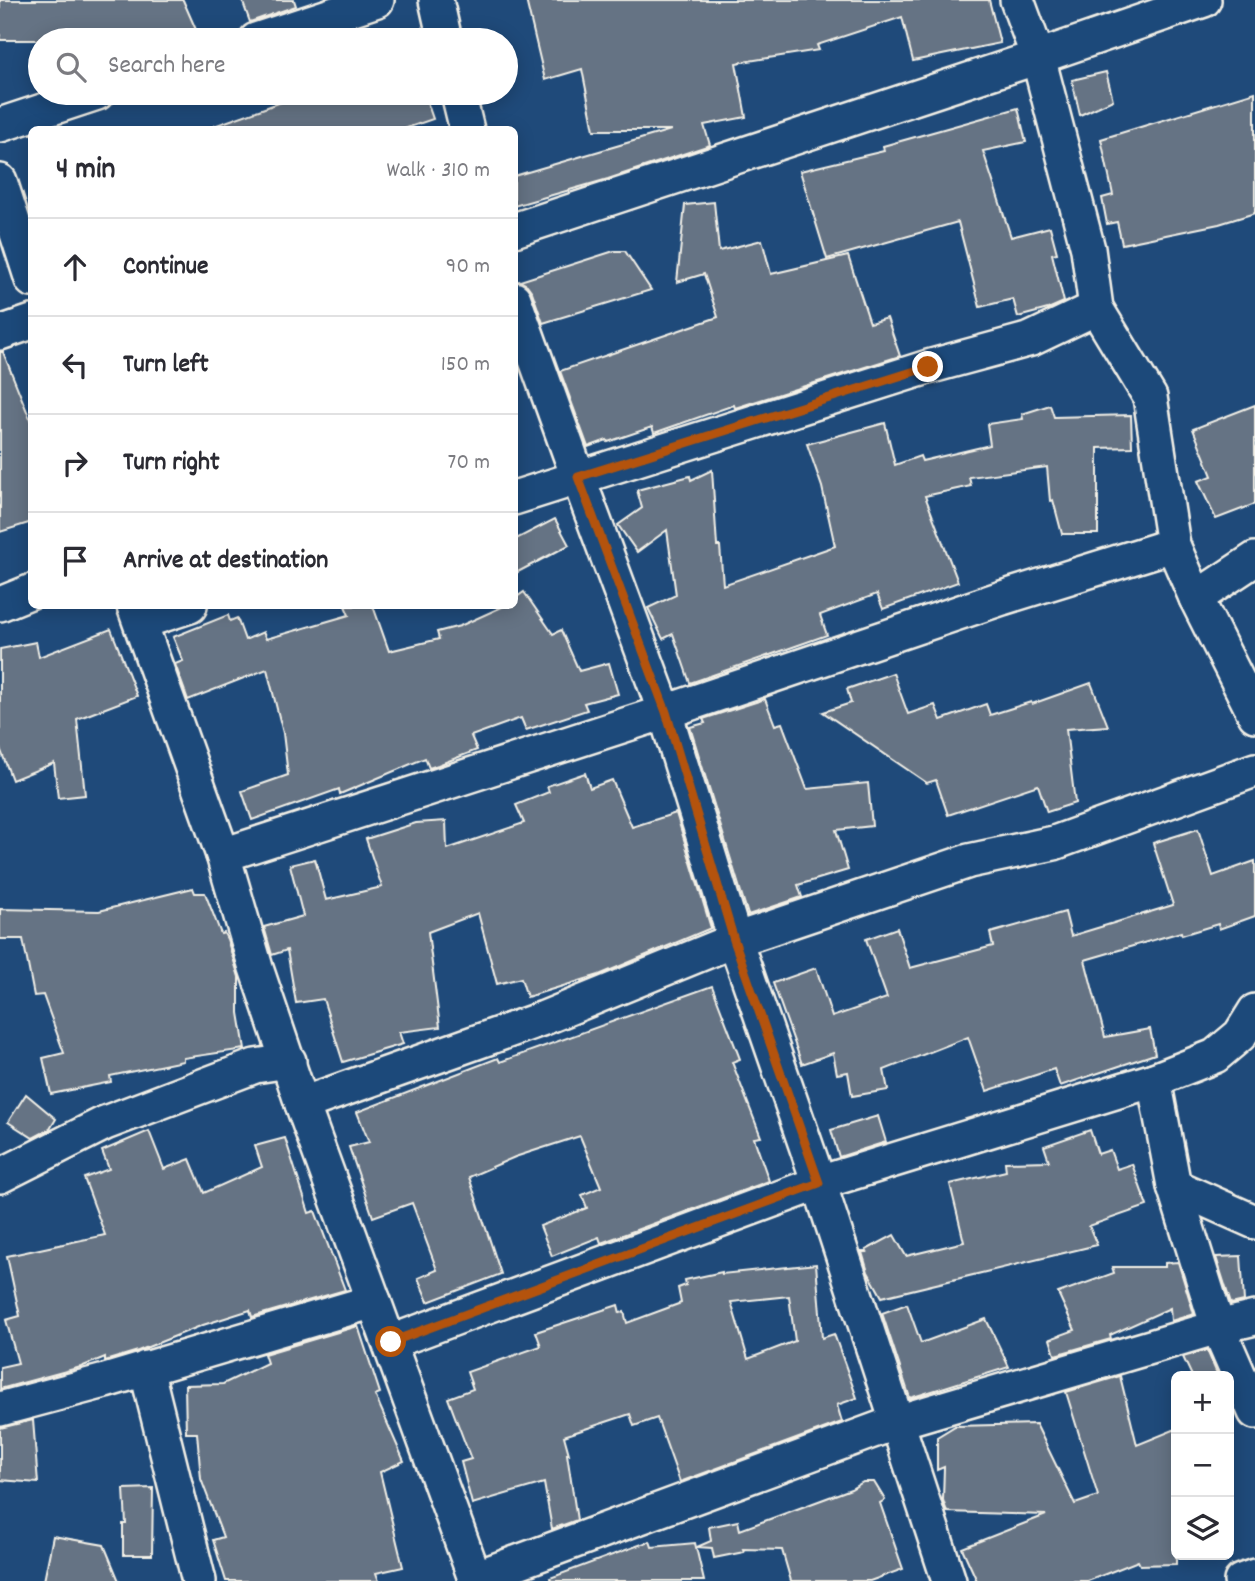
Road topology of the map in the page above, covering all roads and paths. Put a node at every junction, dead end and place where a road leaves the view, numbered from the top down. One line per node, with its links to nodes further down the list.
1 (377, 0): 5 (street)
2 (436, 0): 6 (street)
3 (1017, 0): 7 (street)
4 (1204, 0): 7 (street)
5 (292, 28)
6 (442, 28)
7 (1038, 57): 13 (street); 15 (street)
8 (61, 105): 10 (street)
9 (461, 105): 11 (street)
10 (0, 125)
11 (466, 126)
12 (0, 181): 14 (street)
13 (518, 229)
14 (28, 268)
15 (1096, 308): 19 (street); 21 (street)
16 (518, 310): 19 (street)
17 (28, 323): 18 (street)
18 (0, 333)
19 (578, 477): 20 (street); 28 (street)
20 (518, 497)
21 (1173, 545): 24 (street); 28 (street)
22 (1255, 559): 24 (street)
23 (28, 594): 25 (street)
24 (1196, 598): 29 (street)
25 (0, 604)
26 (170, 609): 27 (street)
27 (137, 614): 31 (street)
28 (666, 712): 31 (street); 32 (street)
29 (1255, 715)
30 (1255, 770): 32 (street)
31 (223, 855): 34 (street)
32 (734, 940): 36 (street); 38 (street)
33 (1255, 1011): 35 (street)
34 (289, 1061): 36 (street); 37 (street)
35 (1154, 1080): 38 (street); 39 (street)
36 (302, 1104): 41 (street)
37 (0, 1176)
38 (819, 1183): 44 (street); 48 (street)
39 (1174, 1186): 40 (street); 43 (street)
40 (1255, 1222)
41 (374, 1301): 44 (street); 45 (street)
42 (1255, 1318): 43 (street)
43 (1218, 1327): 47 (street); 48 (street)
44 (391, 1342): 50 (street)
45 (146, 1368): 46 (street); 51 (street)
46 (0, 1409)
47 (1255, 1412)
48 (897, 1422): 50 (street); 52 (street)
49 (1255, 1576): 53 (street)
50 (476, 1579)
51 (199, 1581)
52 (949, 1581)
53 (1241, 1581)

